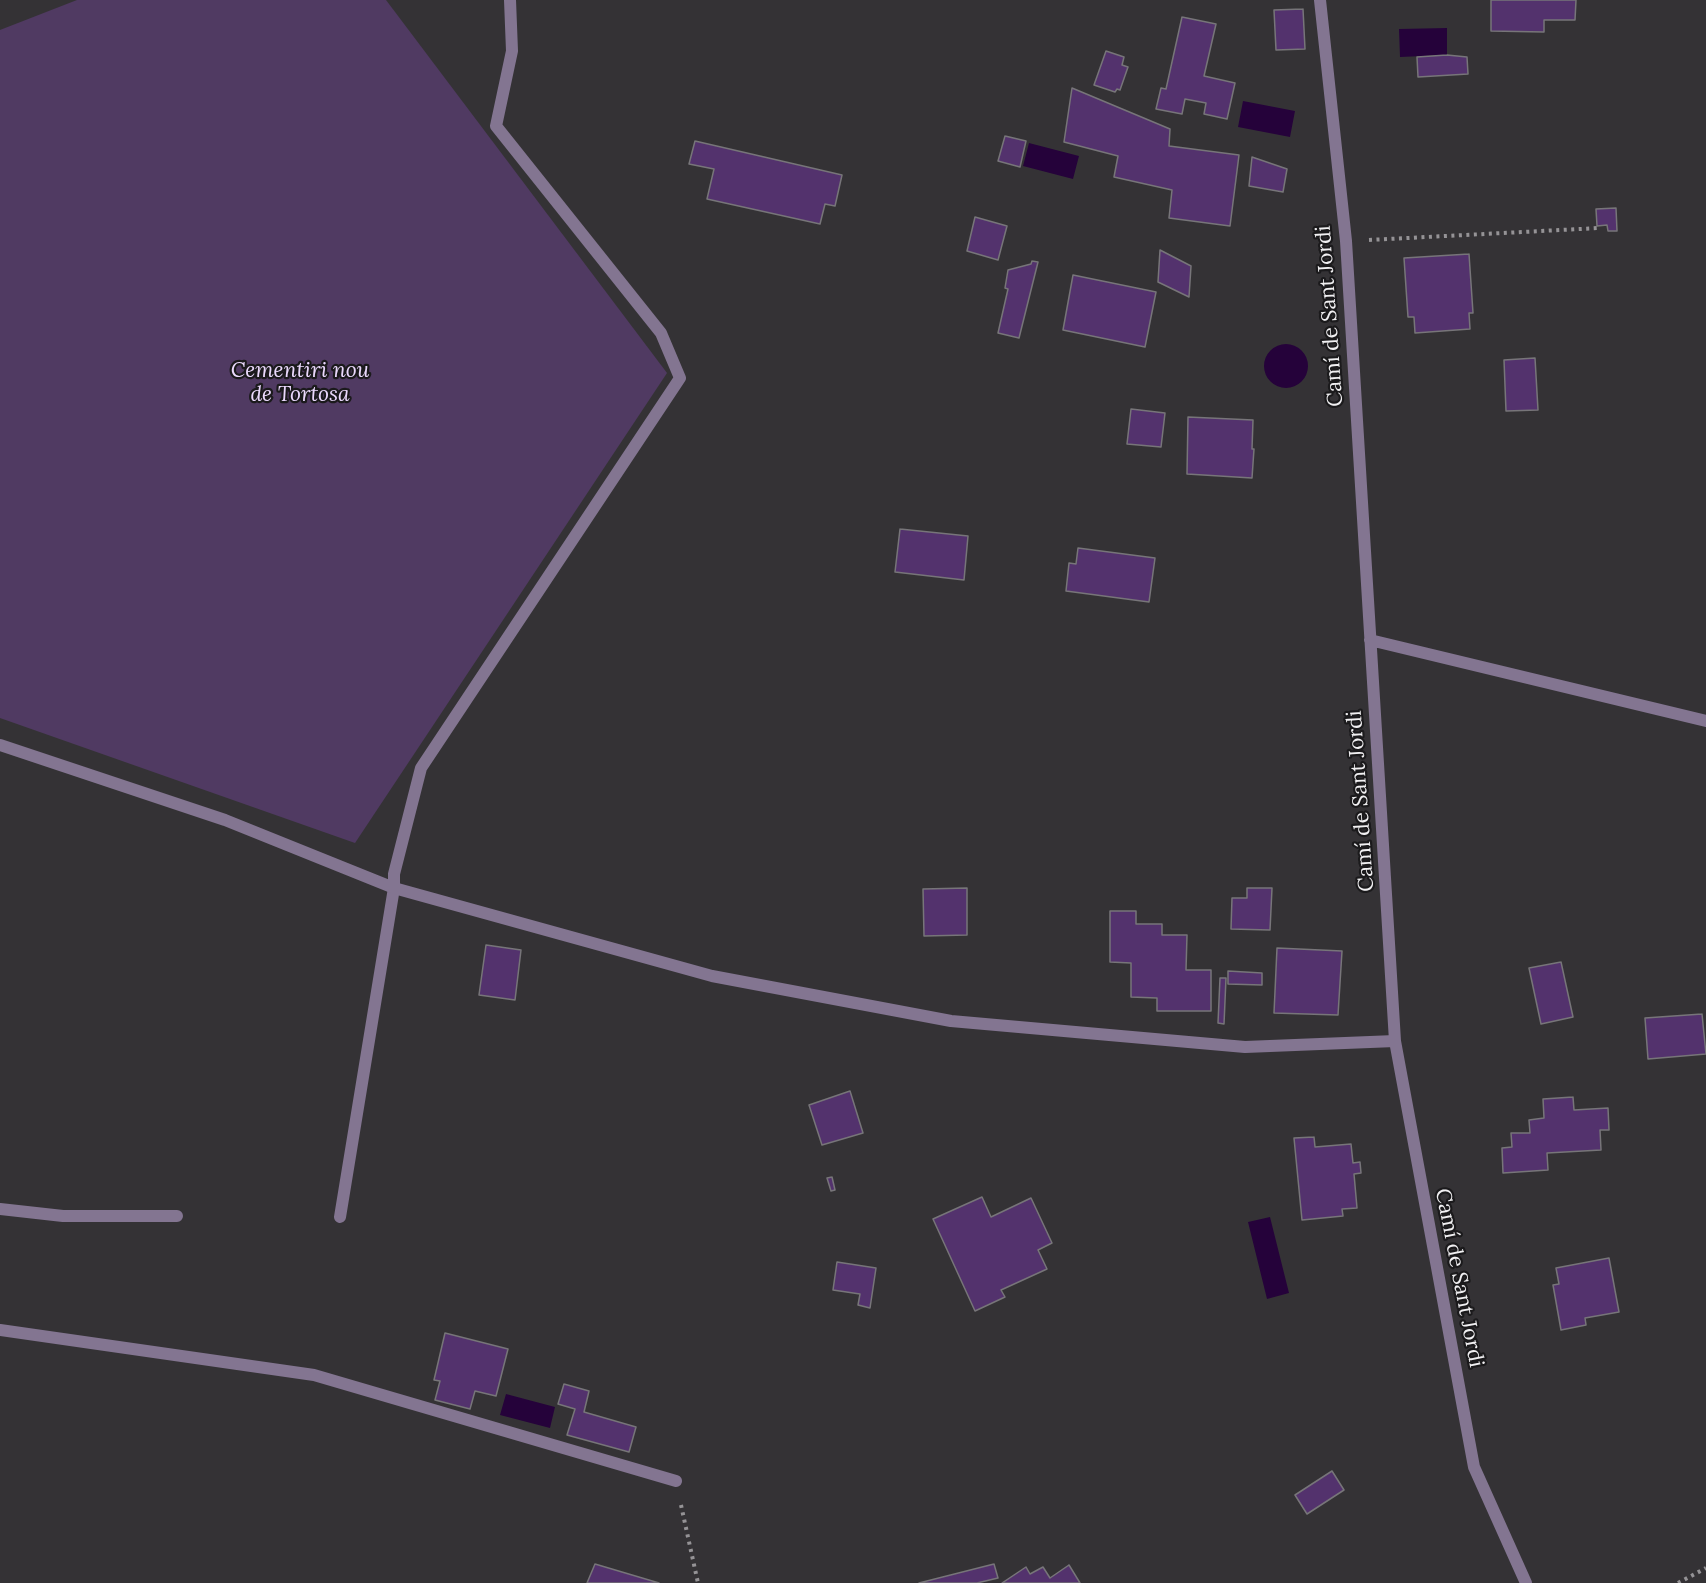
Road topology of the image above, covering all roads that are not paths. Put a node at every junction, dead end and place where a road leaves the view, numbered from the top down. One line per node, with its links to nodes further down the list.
1 (510, 0): 6 (street)
2 (1320, 0): 3 (street, Camí de Sant Jordi)
3 (1370, 640): 4 (street); 7 (street, Camí de Sant Jordi)
4 (1706, 721)
5 (0, 745): 6 (street)
6 (394, 888): 7 (street); 10 (street)
7 (1395, 1041): 13 (street, Camí de Sant Jordi)
8 (0, 1209): 9 (street)
9 (177, 1216)
10 (340, 1217)
11 (0, 1330): 12 (street)
12 (676, 1481)
13 (1526, 1583)

